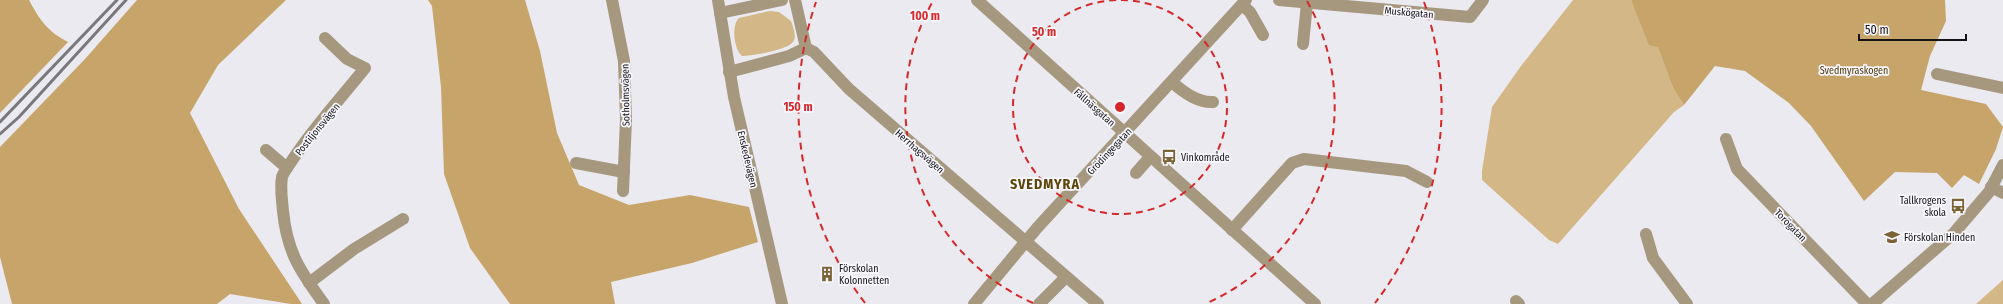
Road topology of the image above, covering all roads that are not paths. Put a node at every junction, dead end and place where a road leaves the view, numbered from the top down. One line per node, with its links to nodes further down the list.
1 (612, 0): 28 (street, Sotholmsvägen)
2 (718, 0): 11 (street, Enskedevägen)
3 (782, 0): 11 (street)
4 (795, 0): 15 (street)
5 (977, 0): 21 (street, Fållnäsgatan)
6 (1278, 0): 9 (street, Muskögatan)
7 (1483, 0): 10 (street, Muskögatan)
8 (1244, 2): 12 (street); 18 (street, Grödingegatan)
9 (1307, 3): 10 (street, Muskögatan); 14 (street)
10 (1397, 6)
11 (720, 13): 16 (street, Enskedevägen)
12 (1263, 35)
13 (325, 38): 27 (street, Postiljonsvägen)
14 (1303, 44)
15 (806, 48): 16 (street); 37 (street, Herrhagsvägen)
16 (729, 72): 41 (street, Enskedevägen)
17 (1938, 74): 19 (street)
18 (1172, 82): 20 (street); 21 (street, Grödingegatan)
19 (2003, 88)
20 (1213, 102)
21 (1124, 134): 24 (street, Fållnäsgatan); 37 (street, Grödingegatan)
22 (1726, 139): 47 (street, Torögatan)
23 (266, 150): 27 (street)
24 (1150, 157): 29 (street); 35 (street, Fållnäsgatan)
25 (576, 163): 28 (street)
26 (2003, 165): 31 (street)
27 (287, 168): 39 (street, Postiljonsvägen)
28 (624, 172): 32 (street, Sotholmsvägen)
29 (1136, 173)
30 (1427, 182): 35 (street)
31 (1992, 187): 33 (street); 48 (street)
32 (623, 190)
33 (2003, 194)
34 (403, 219): 39 (street)
35 (1232, 230): 45 (street, Fållnäsgatan)
36 (1646, 234): 46 (street)
37 (1026, 243): 38 (street, Herrhagsvägen); 42 (street, Grödingegatan)
38 (1066, 277): 43 (street); 44 (street, Herrhagsvägen)
39 (309, 283): 40 (street, Postiljonsvägen)
40 (324, 304)
41 (782, 304)
42 (974, 304)
43 (1039, 304)
44 (1098, 304)
45 (1315, 304)
46 (1687, 304)
47 (1867, 304)
48 (1872, 304)

